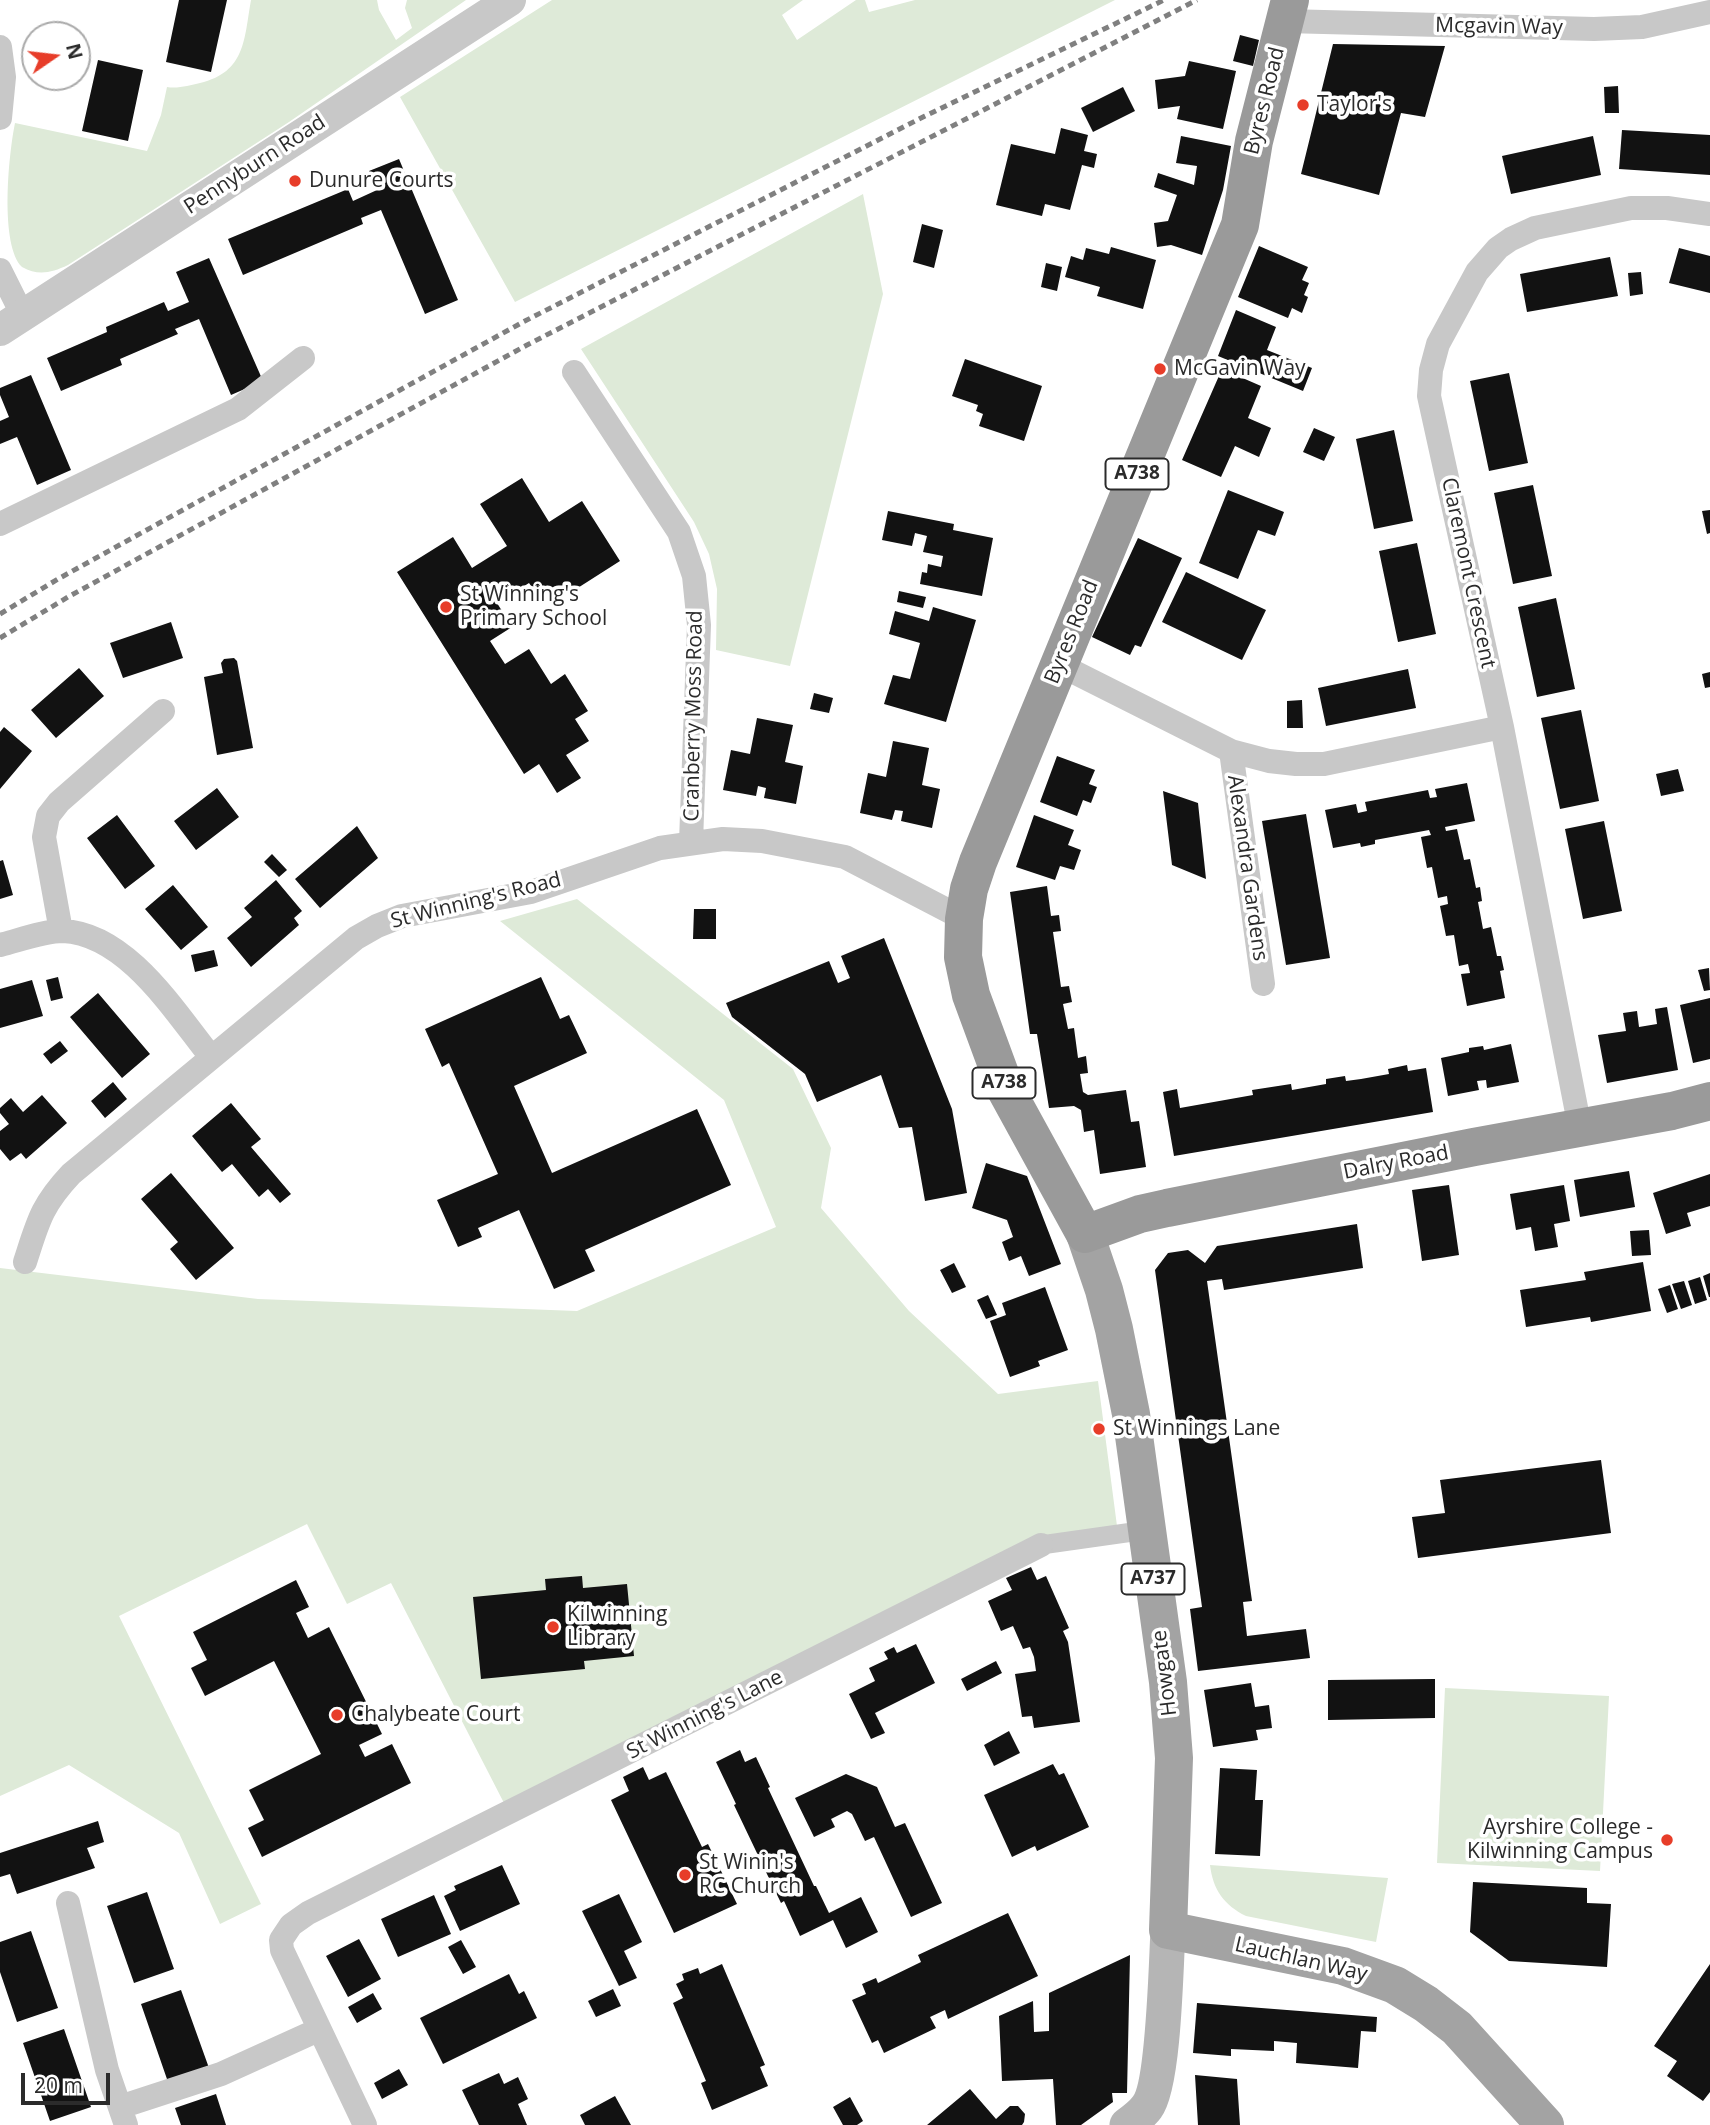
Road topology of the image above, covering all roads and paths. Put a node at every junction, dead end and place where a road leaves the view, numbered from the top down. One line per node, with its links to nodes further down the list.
1 (510, 0): 8 (street, Pennyburn Road)
2 (1287, 11): 3 (street, Mcgavin Way); 12 (highway, Byres Road / A738)
3 (1710, 12)
4 (0, 47): 5 (street)
5 (0, 118)
6 (1710, 214): 14 (street, Claremont Crescent)
7 (0, 270): 8 (street)
8 (12, 323)
9 (303, 358): 11 (street)
10 (574, 372): 16 (street, Cranberry Moss Road)
11 (0, 524)
12 (1058, 664): 15 (street); 17 (highway, Byres Road / A738)
13 (163, 711): 18 (street)
14 (1502, 727): 15 (street); 23 (street, Claremont Crescent)
15 (1231, 751): 20 (street, Alexandra Gardens)
16 (691, 842): 17 (street, St Winning's Road); 21 (street, St Winning's Road)
17 (964, 919): 24 (highway, Byres Road / A738)
18 (61, 931): 19 (street); 21 (street)
19 (0, 945)
20 (1264, 984)
21 (211, 1057): 25 (street, St Winning's Road)
22 (1710, 1101): 23 (highway, Dalry Road)
23 (1580, 1128): 24 (highway, Dalry Road)
24 (1085, 1234): 26 (main road, Howgate / A737)
25 (25, 1262)
26 (1147, 1531): 27 (street, St Winning's Lane); 29 (main road, Howgate / A737)
27 (1041, 1545): 30 (street, St Winning's Lane)
28 (68, 1903): 31 (street)
29 (1168, 1930): 32 (main road, Howgate); 34 (main road, Lauchlan Way)
30 (318, 2030): 31 (street); 33 (street)
31 (123, 2116)
32 (1137, 2122)
33 (365, 2125)
34 (1545, 2125)

